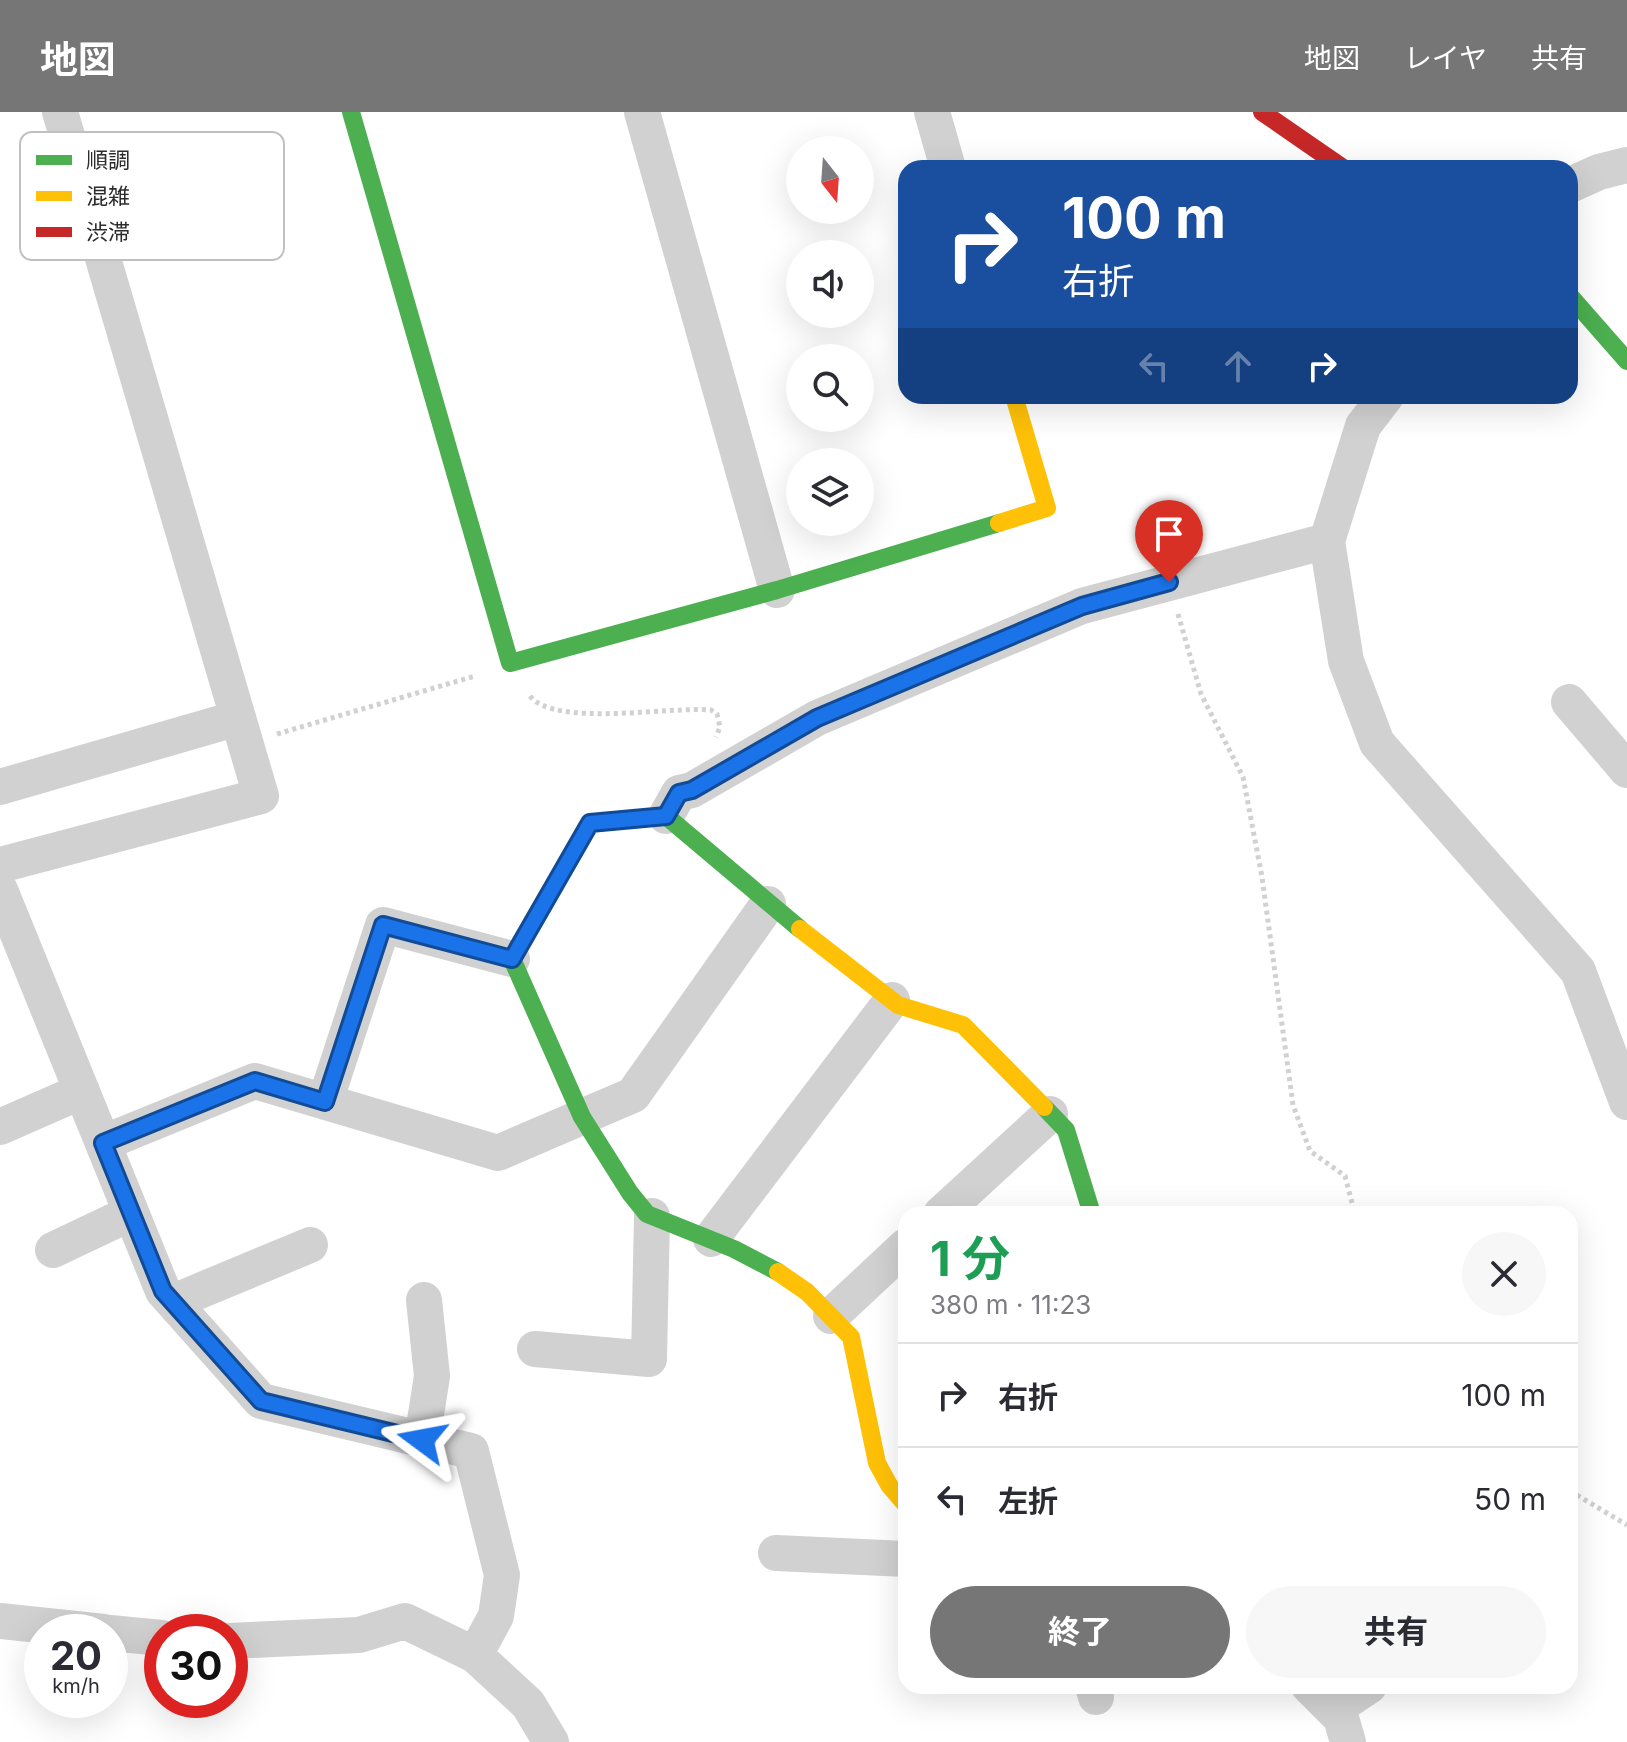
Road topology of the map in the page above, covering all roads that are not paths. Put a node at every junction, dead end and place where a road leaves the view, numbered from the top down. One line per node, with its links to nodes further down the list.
1 (60, 112): 6 (street)
2 (351, 112): 17 (street)
3 (642, 112): 17 (street)
4 (932, 112): 7 (street)
5 (1262, 112): 8 (street)
6 (66, 132)
7 (946, 160)
8 (1331, 160)
9 (1627, 165): 10 (street)
10 (1578, 181)
11 (104, 260): 19 (street)
12 (1578, 305): 13 (street)
13 (1627, 361)
14 (1016, 404): 17 (street)
15 (1380, 404): 16 (street)
16 (1327, 541): 22 (street); 30 (street)
17 (777, 590)
18 (1569, 702): 20 (street)
19 (242, 731): 21 (street); 23 (street)
20 (1627, 770)
21 (0, 787)
22 (666, 816): 25 (street); 26 (street)
23 (0, 865)
24 (0, 890): 28 (street)
25 (768, 904): 27 (street); 32 (street)
26 (512, 959): 29 (street); 32 (street)
27 (892, 1000): 31 (street); 39 (street)
28 (82, 1091): 33 (street); 34 (street)
29 (325, 1102): 32 (street); 34 (street)
30 (1627, 1102)
31 (1050, 1114): 35 (street); 36 (street)
32 (582, 1117): 38 (street)
33 (0, 1127)
34 (103, 1143): 37 (street)
35 (950, 1206)
36 (1090, 1206)
37 (131, 1213): 41 (street); 44 (street)
38 (652, 1216): 39 (street); 46 (street)
39 (711, 1239): 45 (street)
40 (310, 1245): 44 (street)
41 (53, 1250)
42 (898, 1253): 45 (street)
43 (424, 1300): 47 (street)
44 (173, 1302): 47 (street)
45 (831, 1316): 48 (street)
46 (535, 1349)
47 (422, 1440): 54 (street)
48 (898, 1496)
49 (776, 1553): 50 (street)
50 (898, 1559)
51 (2, 1614): 52 (street)
52 (24, 1618)
53 (248, 1640): 54 (street)
54 (475, 1655): 57 (street)
55 (1357, 1694): 56 (street)
56 (1330, 1713)
57 (551, 1742)

